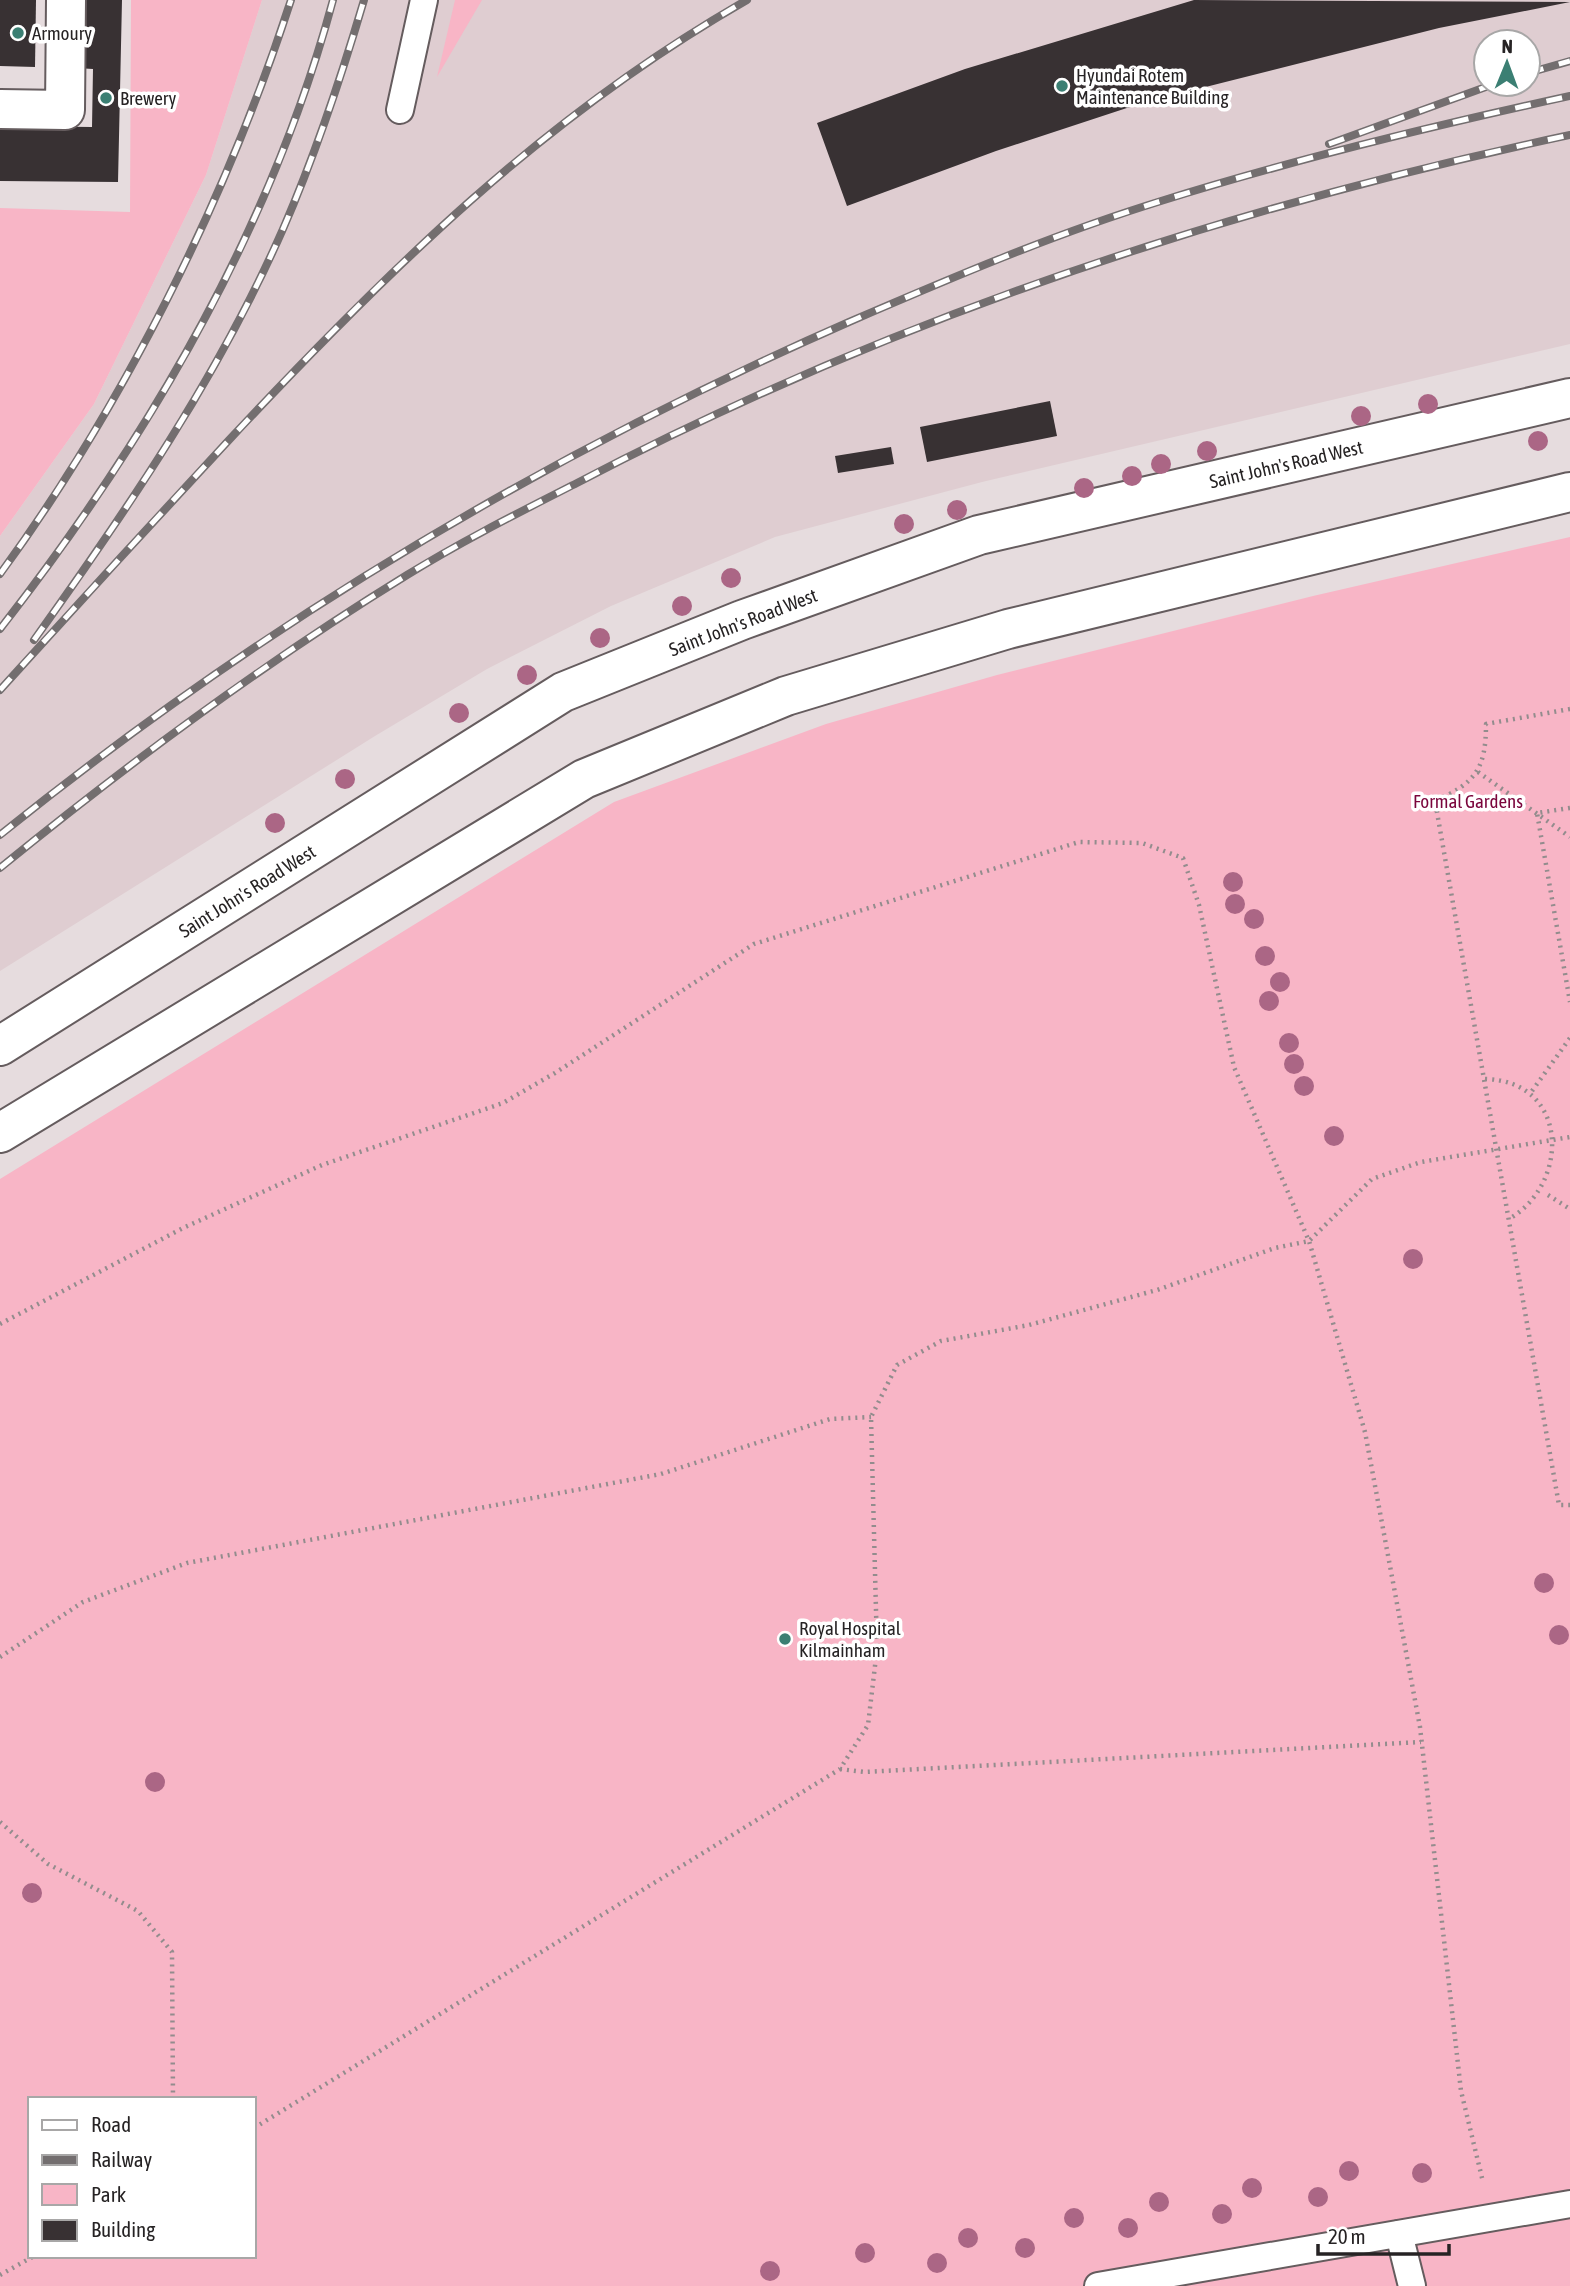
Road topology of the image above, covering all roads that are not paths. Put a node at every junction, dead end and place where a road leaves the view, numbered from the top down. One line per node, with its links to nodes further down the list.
1 (66, 0): 3 (main road)
2 (424, 0): 4 (lane)
3 (0, 109)
4 (400, 110)
5 (1570, 398): 7 (main road, Saint John's Road West)
6 (1570, 492): 8 (main road)
7 (0, 1046)
8 (0, 1133)
9 (1570, 2204): 10 (lane)
10 (1399, 2234): 11 (lane); 12 (lane)
11 (1098, 2286)
12 (1412, 2286)

